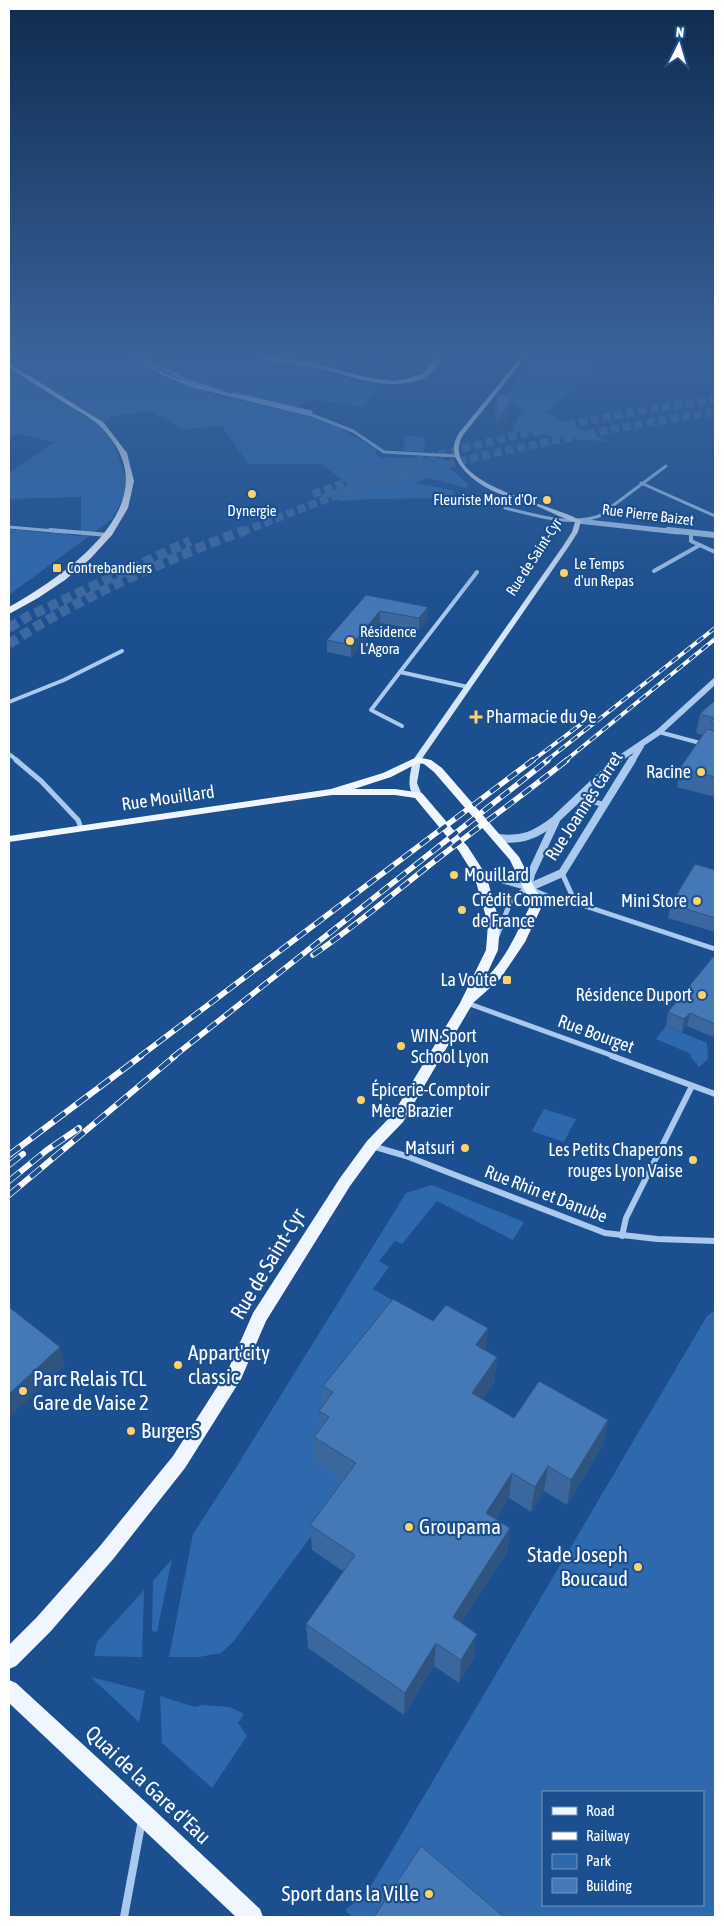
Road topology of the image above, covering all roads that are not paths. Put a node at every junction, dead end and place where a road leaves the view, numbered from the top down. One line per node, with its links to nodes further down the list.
1 (115, 442): 12 (main road)
2 (369, 442): 4 (street)
3 (457, 442): 4 (main road)
4 (457, 456): 9 (main road, Rue de Saint-Cyr)
5 (666, 466): 6 (street)
6 (641, 483): 8 (street); 9 (street)
7 (505, 508): 9 (street)
8 (715, 516)
9 (578, 521): 11 (street, Rue Pierre Baizet); 22 (main road, Rue de Saint-Cyr)
10 (9, 527): 12 (street)
11 (691, 534): 13 (street, Rue Pierre Baizet); 14 (street)
12 (109, 535): 18 (main road)
13 (715, 535)
14 (700, 545): 15 (street); 16 (street)
15 (715, 552)
16 (654, 571)
17 (476, 572): 20 (street)
18 (9, 611)
19 (122, 651): 23 (street)
20 (400, 672): 22 (street); 24 (street)
21 (715, 681): 25 (street, Rue Joannès Carret)
22 (468, 687): 29 (main road, Rue de Saint-Cyr)
23 (9, 702)
24 (402, 726)
25 (659, 732): 26 (street, Rue Joannès Carret); 27 (street)
26 (641, 746): 32 (street, Rue Joannès Carret); 33 (street, Rue Joannès Carret)
27 (715, 747)
28 (9, 754): 35 (street)
29 (417, 760): 30 (main road, Rue Mouillard); 31 (main road, Rue de Saint-Cyr); 37 (main road, Rue de Saint-Cyr)
30 (332, 792): 31 (main road, Rue Mouillard); 35 (main road, Rue Mouillard)
31 (418, 795): 39 (main road, Rue de Saint-Cyr)
32 (576, 797): 33 (street); 34 (street, Rue Joannès Carret)
33 (606, 805): 38 (street, Rue Joannès Carret)
34 (557, 818): 37 (street); 40 (street, Rue Joannès Carret)
35 (81, 828): 36 (main road, Rue Mouillard)
36 (9, 838)
37 (498, 838): 40 (main road, Rue de Saint-Cyr)
38 (562, 873): 40 (street, Rue Joannès Carret); 41 (street)
39 (480, 875): 40 (street); 43 (main road, Rue de Saint-Cyr)
40 (528, 888): 41 (street); 43 (street, Rue de Saint-Cyr); 44 (main road, Rue de Saint-Cyr)
41 (575, 902): 42 (street)
42 (715, 949)
43 (492, 950): 44 (main road, Rue de Saint-Cyr)
44 (466, 1003): 45 (street, Rue Bourget); 47 (main road, Rue de Saint-Cyr)
45 (692, 1086): 46 (street, Rue Bourget); 48 (street)
46 (715, 1094)
47 (372, 1146): 48 (street, Rue Rhin et Danube); 50 (main road, Rue de Saint-Cyr)
48 (622, 1236): 49 (street, Rue Rhin et Danube)
49 (715, 1242)
50 (9, 1659)
51 (9, 1690): 52 (main road, Quai de la Gare d'Eau)
52 (143, 1813): 53 (street); 54 (main road, Quai de la Gare d'Eau)
53 (124, 1917)
54 (252, 1917)

